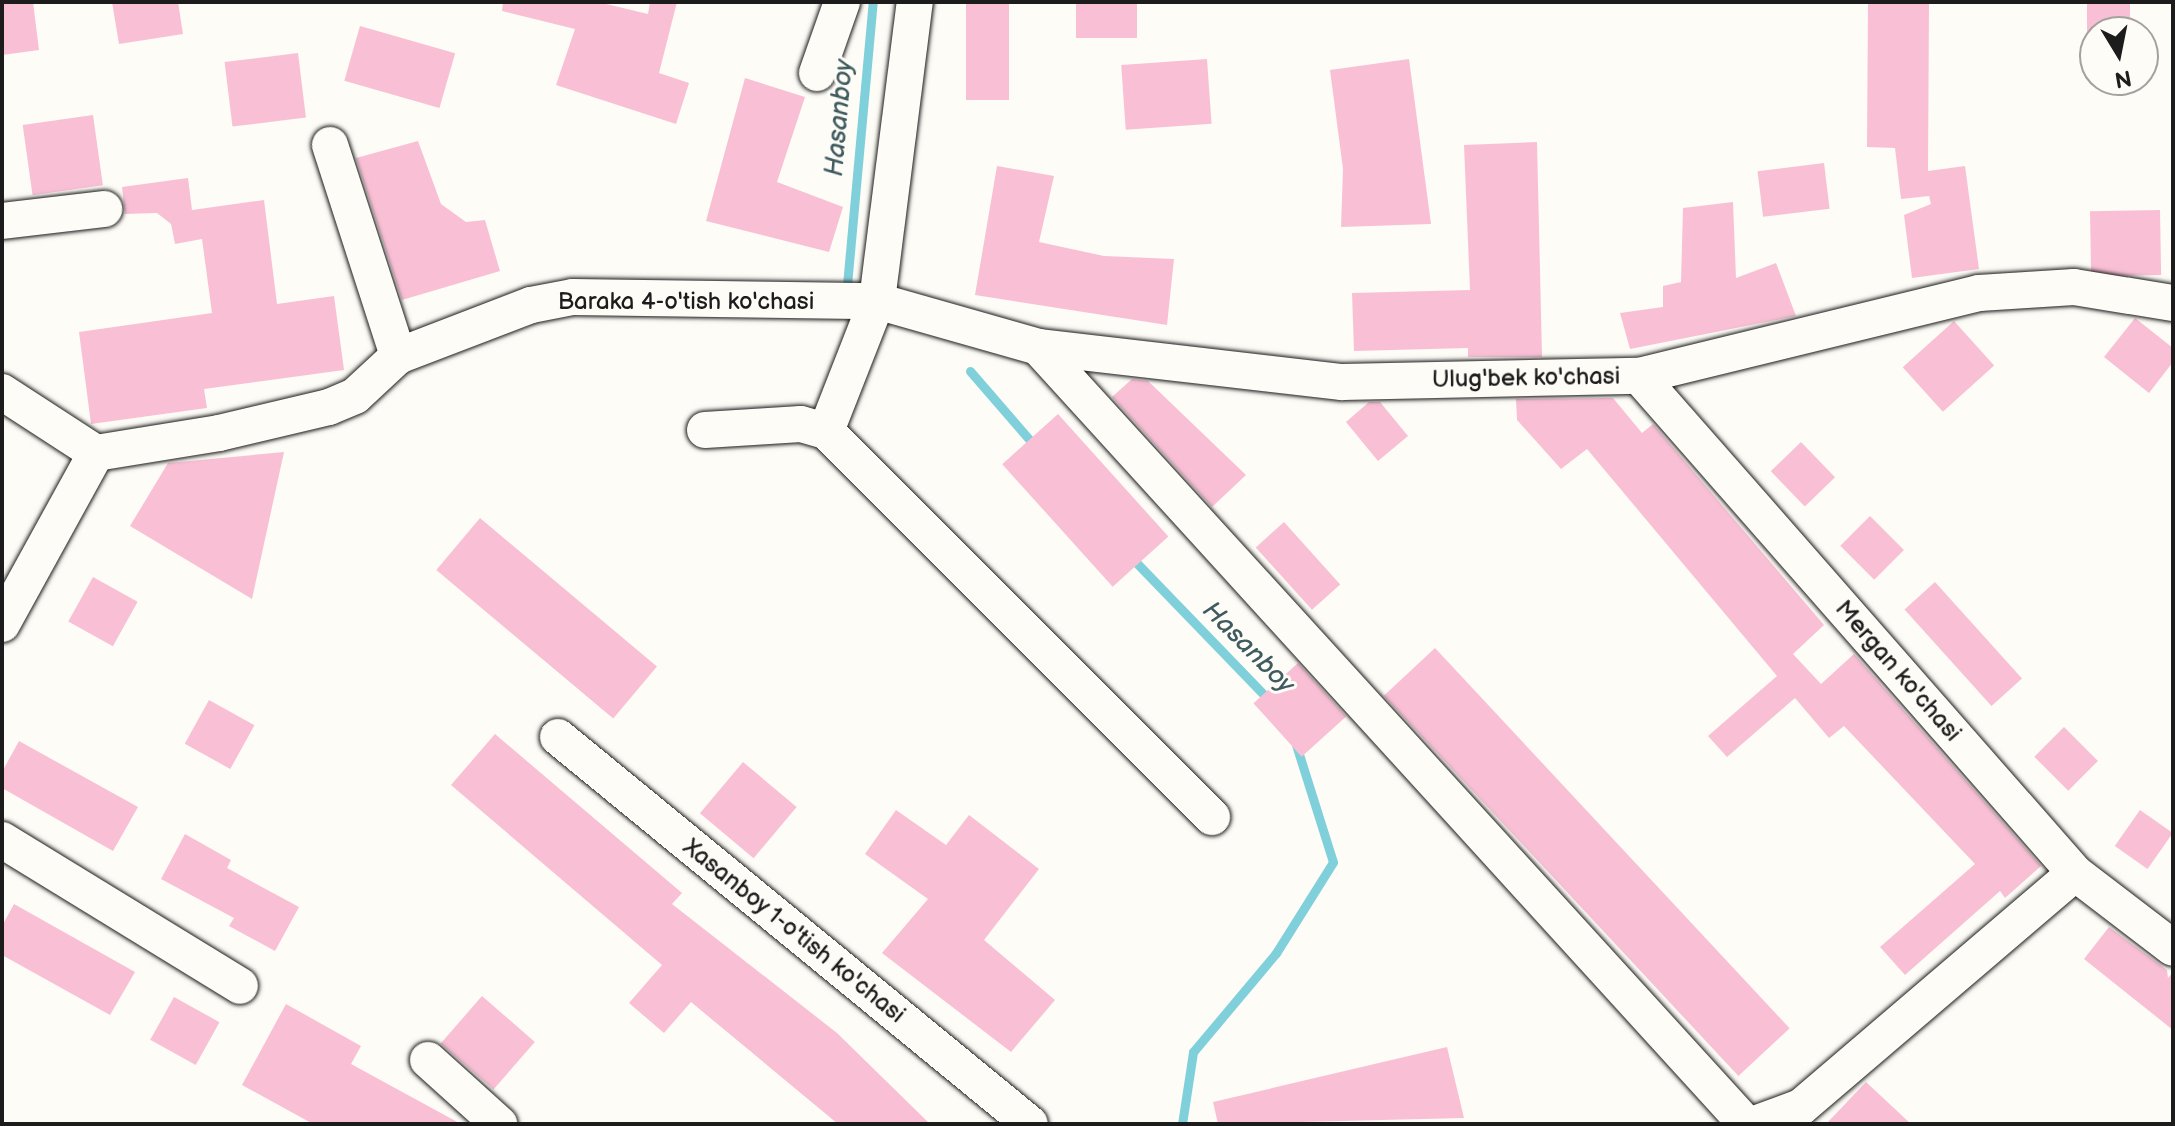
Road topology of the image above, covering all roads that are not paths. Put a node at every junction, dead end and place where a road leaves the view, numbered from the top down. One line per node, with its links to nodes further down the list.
1 (842, 2): 3 (street)
2 (915, 2): 7 (street)
3 (817, 73)
4 (330, 145): 10 (street)
5 (104, 209): 6 (street)
6 (2, 221)
7 (877, 301): 9 (street, Ulug'bek ko'chasi); 10 (street, Baraka 4-o'tish ko'chasi); 14 (street)
8 (2173, 303): 11 (street, Ulug'bek ko'chasi)
9 (1038, 347): 11 (street, Ulug'bek ko'chasi); 26 (street)
10 (398, 356): 15 (street, Baraka 4-o'tish ko'chasi)
11 (1639, 376): 20 (street, Mergan ko'chasi)
12 (2, 392): 15 (street)
13 (705, 430): 14 (street)
14 (826, 431): 18 (street)
15 (96, 453): 16 (street)
16 (2, 624)
17 (558, 737): 25 (street, Xasanboy 1-o'tish ko'chasi)
18 (1212, 817)
19 (2, 840): 22 (street)
20 (2075, 873): 21 (street, Mergan ko'chasi); 27 (street)
21 (2173, 948)
22 (240, 986)
23 (428, 1060): 24 (street)
24 (499, 1124)
25 (1030, 1124)
26 (1746, 1124)
27 (1755, 1124)

